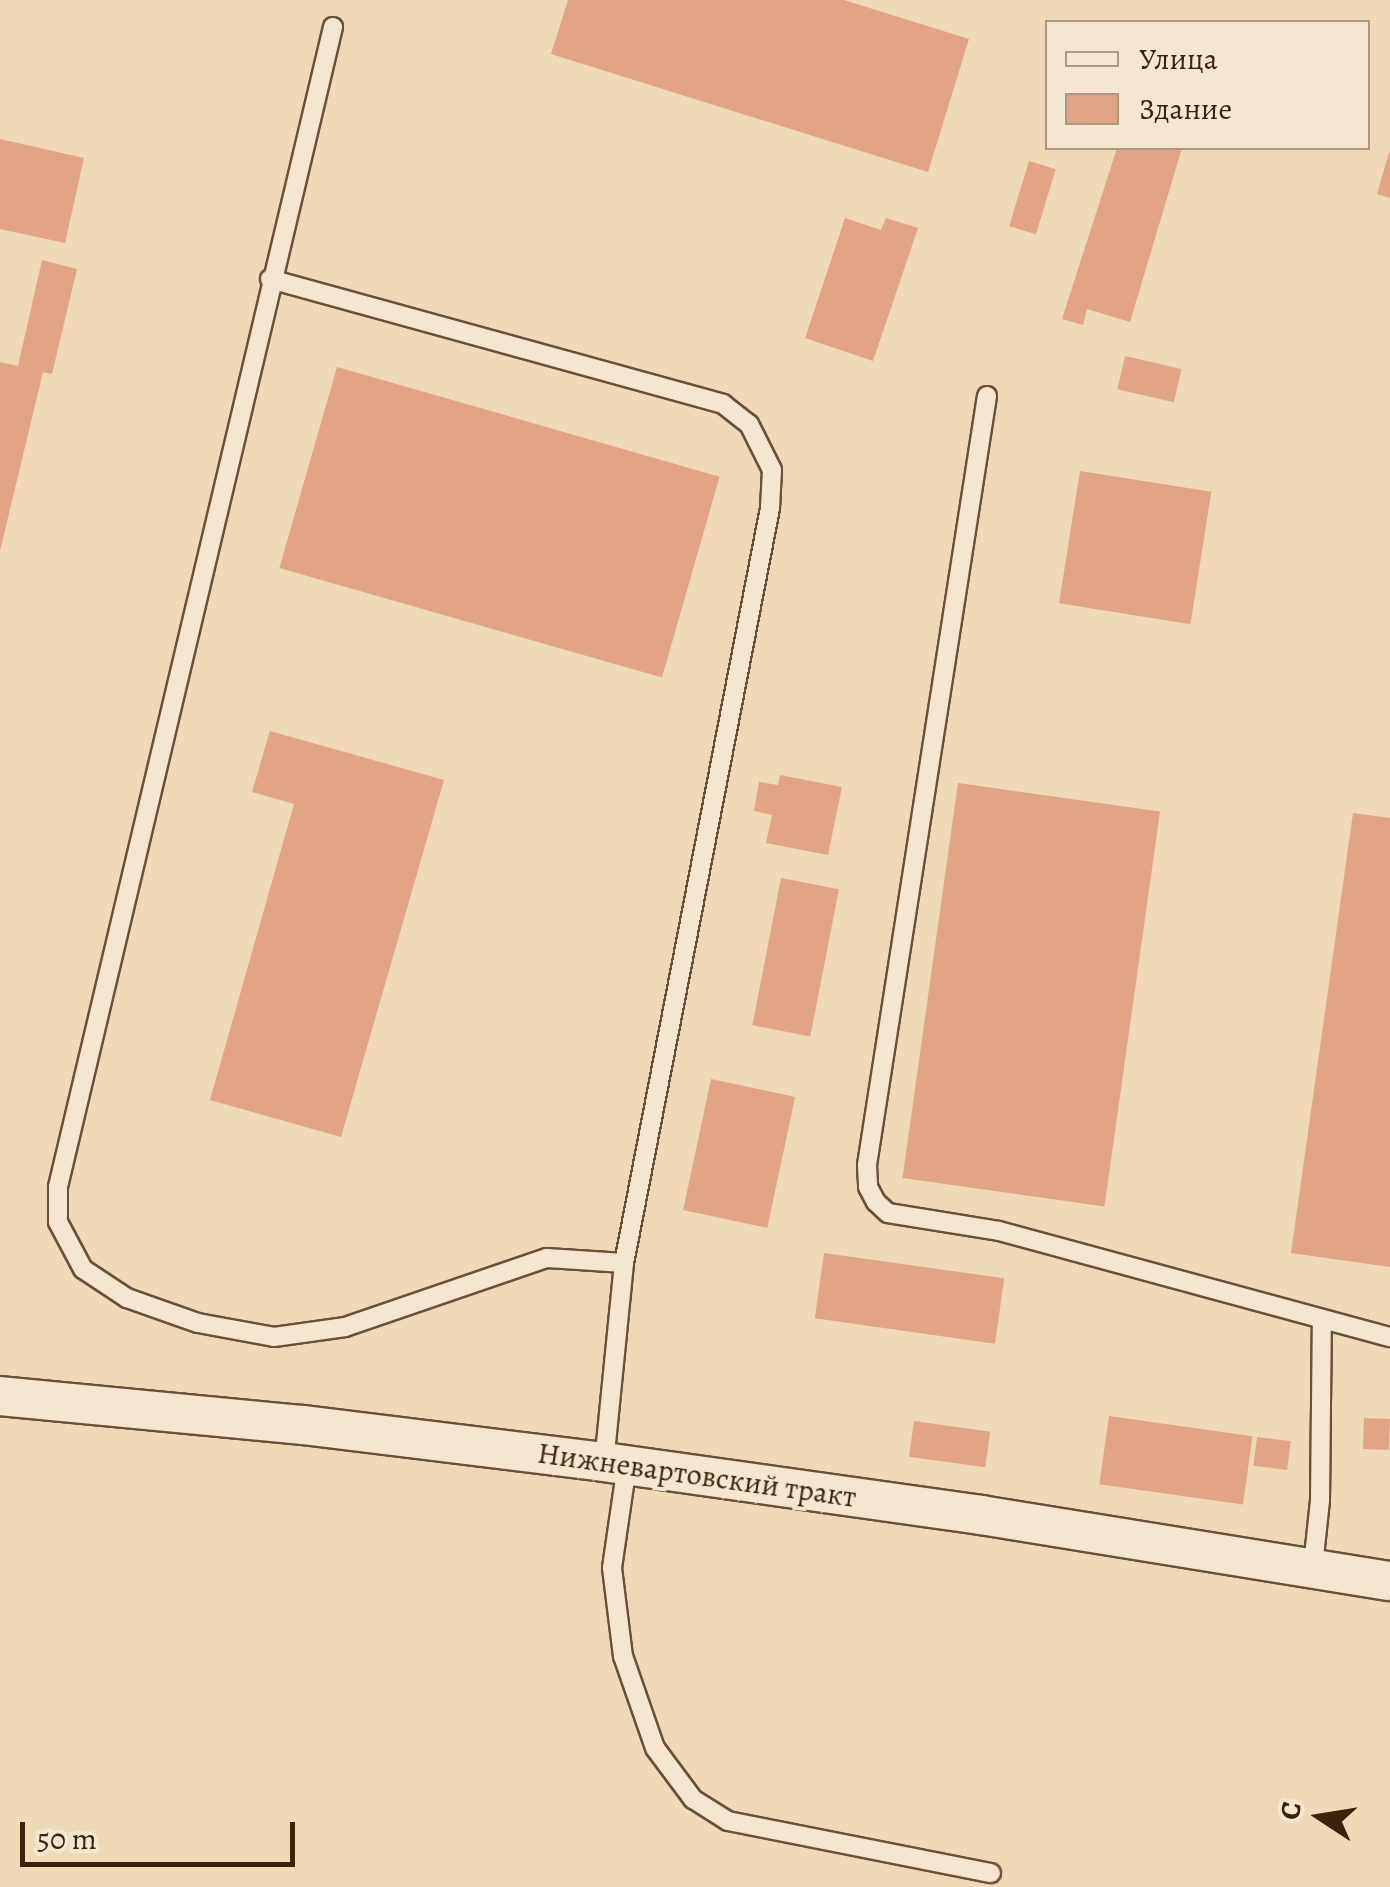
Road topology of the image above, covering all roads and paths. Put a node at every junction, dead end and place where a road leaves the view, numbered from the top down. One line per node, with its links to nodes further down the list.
1 (333, 27): 2 (lane)
2 (270, 279): 4 (lane); 4 (lane)
3 (988, 396): 5 (lane)
4 (624, 1263): 8 (lane)
5 (1322, 1319): 6 (lane); 9 (lane)
6 (1390, 1337)
7 (0, 1396): 8 (street, Нижневартовский тракт)
8 (616, 1463): 9 (street, Нижневартовский тракт); 11 (lane)
9 (1313, 1566): 10 (street, Нижневартовский тракт)
10 (1390, 1581)
11 (991, 1873)

